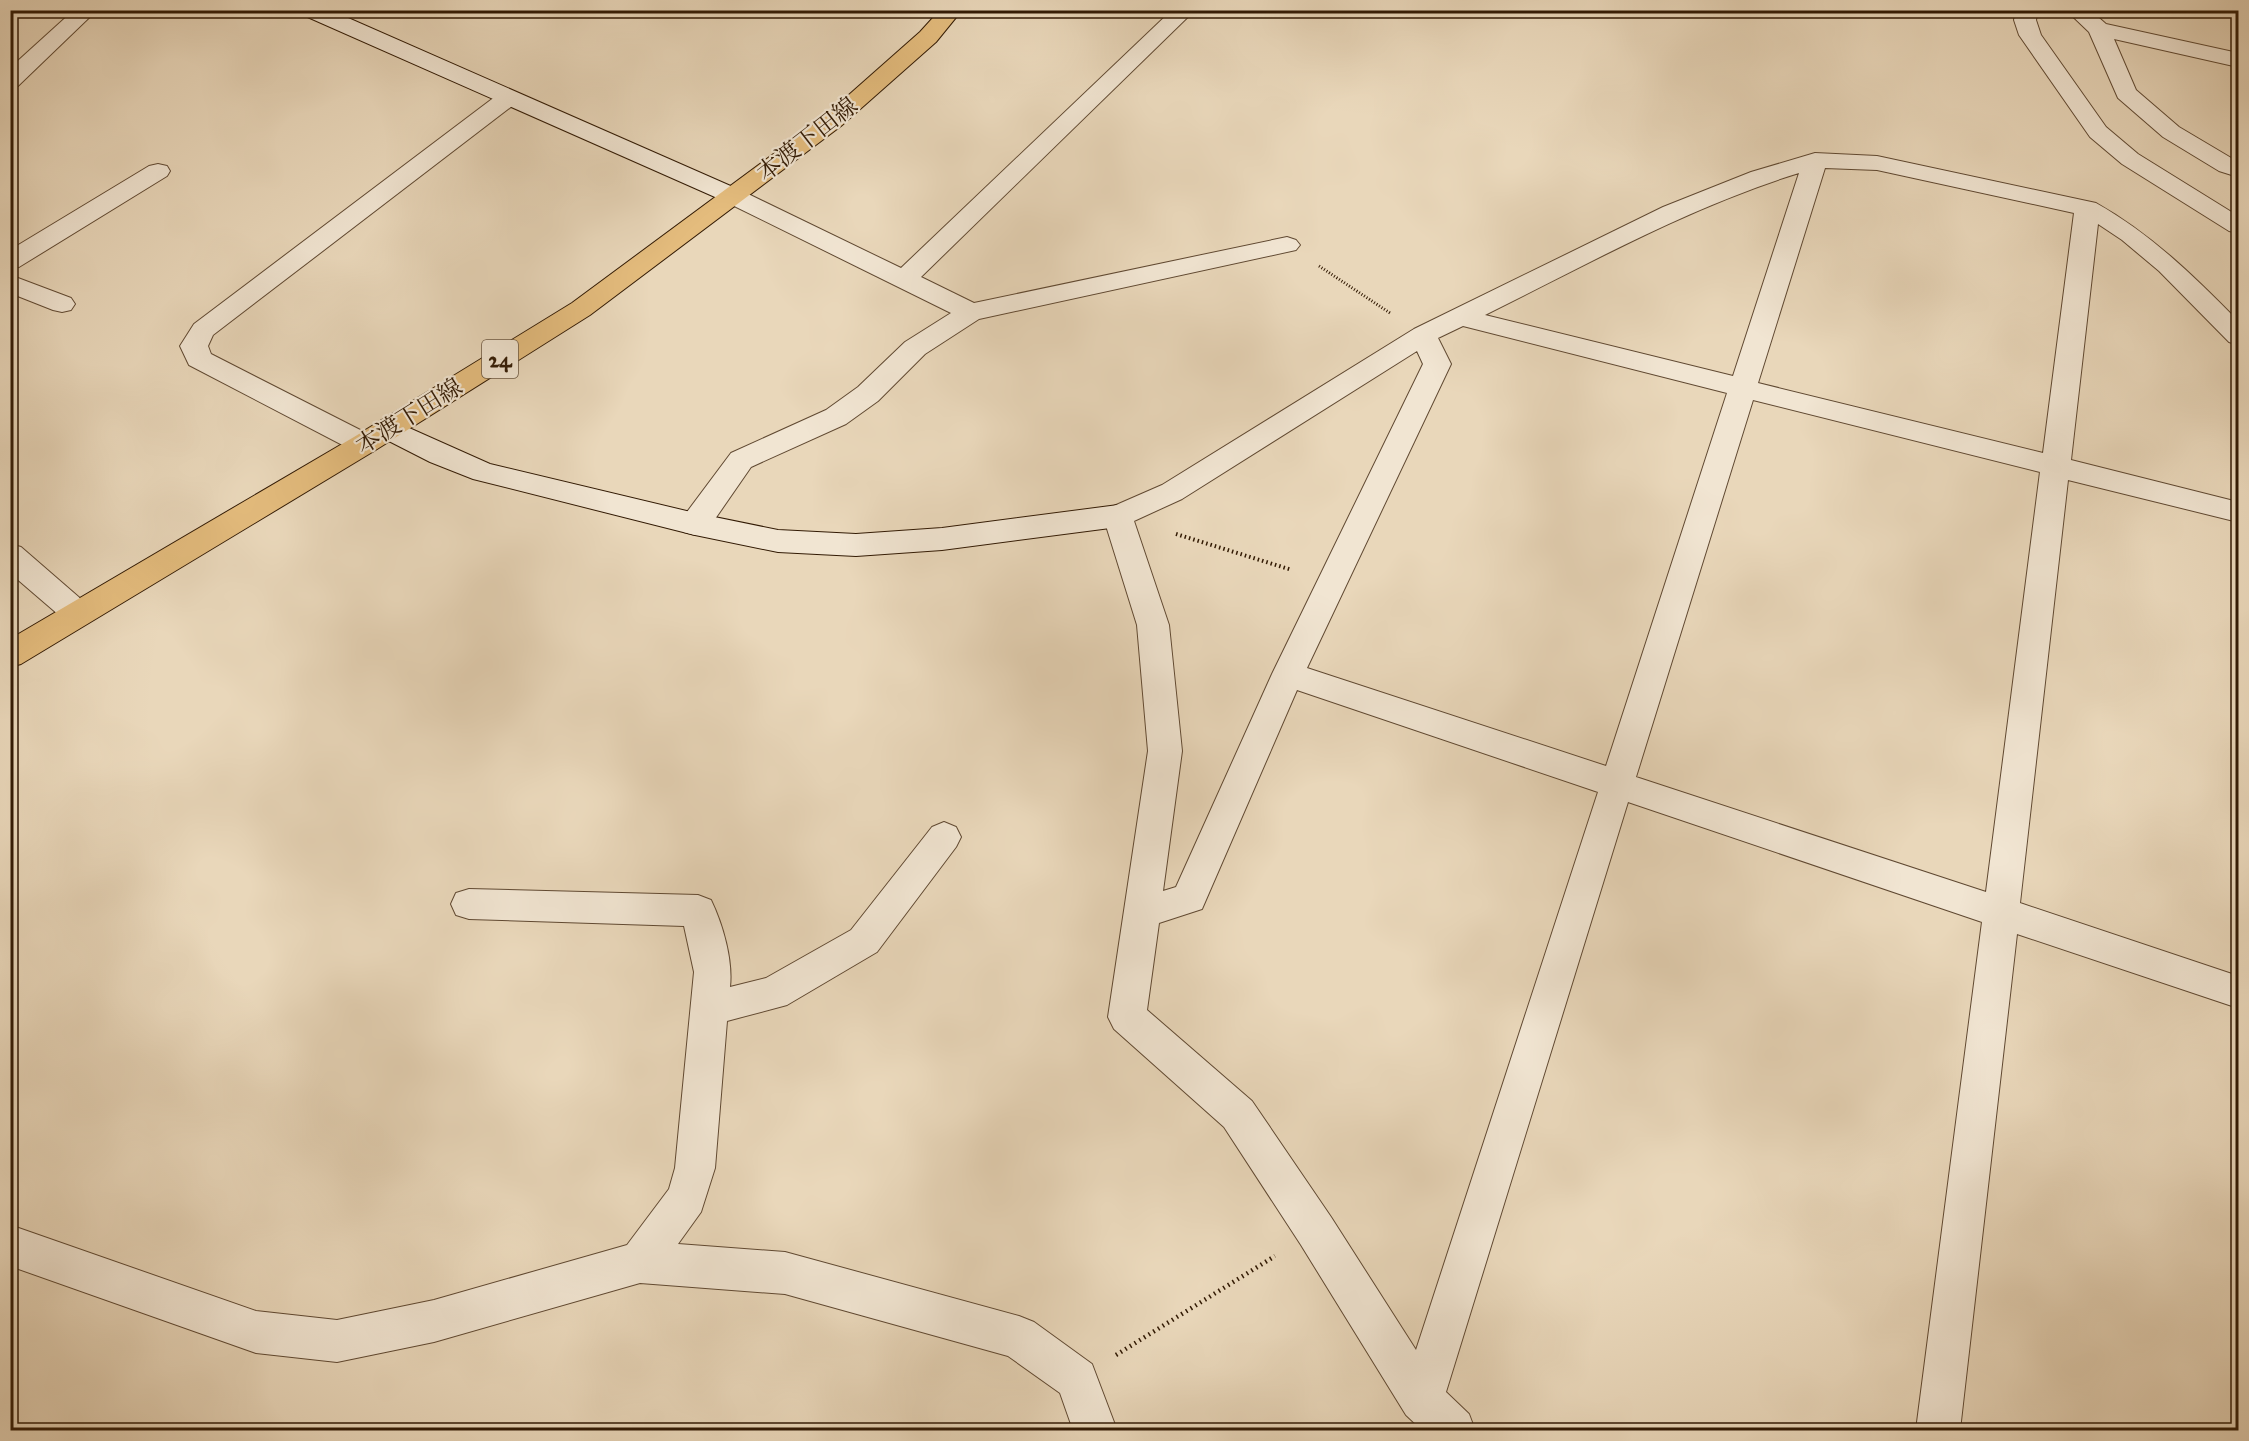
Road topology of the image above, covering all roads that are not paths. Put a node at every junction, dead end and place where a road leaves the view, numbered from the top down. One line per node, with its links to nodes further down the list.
1 (87, 10): 9 (street)
2 (311, 10): 10 (street)
3 (952, 10): 14 (main road, 本渡下田線 / 24)
4 (1185, 10): 19 (street)
5 (2027, 10): 16 (street)
6 (2076, 10): 7 (street)
7 (2099, 29): 8 (street); 12 (street)
8 (2238, 60)
9 (10, 81)
10 (508, 98): 14 (street); 28 (street)
11 (1815, 160): 15 (street); 23 (street); 26 (street)
12 (2238, 170)
13 (158, 171): 18 (street)
14 (733, 196): 19 (street); 27 (main road, 本渡下田線 / 24)
15 (2086, 208): 25 (street); 29 (street)
16 (2238, 226)
17 (1287, 245): 22 (street)
18 (10, 261)
19 (904, 279): 22 (street)
20 (10, 283): 21 (street)
21 (62, 304)
22 (971, 312): 32 (street)
23 (1460, 317): 24 (street); 26 (street)
24 (1423, 335): 31 (street); 36 (street)
25 (2238, 336)
26 (1743, 388): 29 (street); 37 (street)
27 (388, 429): 28 (main road, 本渡下田線 / 24); 32 (street)
28 (363, 444): 34 (main road, 本渡下田線 / 24)
29 (2054, 466): 30 (street); 40 (street)
30 (2238, 512)
31 (1118, 516): 32 (street); 41 (street)
32 (695, 524)
33 (10, 555): 34 (street)
34 (78, 614): 35 (main road, 本渡下田線 / 24)
35 (10, 655)
36 (1288, 675): 37 (street); 41 (street)
37 (1617, 785): 40 (street); 46 (street)
38 (944, 837): 43 (street)
39 (470, 904): 43 (street)
40 (2000, 912): 42 (street); 49 (street)
41 (1142, 913): 46 (street)
42 (2238, 992)
43 (710, 1009): 45 (street)
44 (10, 1245): 45 (street)
45 (640, 1262): 47 (street)
46 (1422, 1399): 48 (street)
47 (1095, 1431)
48 (1453, 1431)
49 (1938, 1431)

